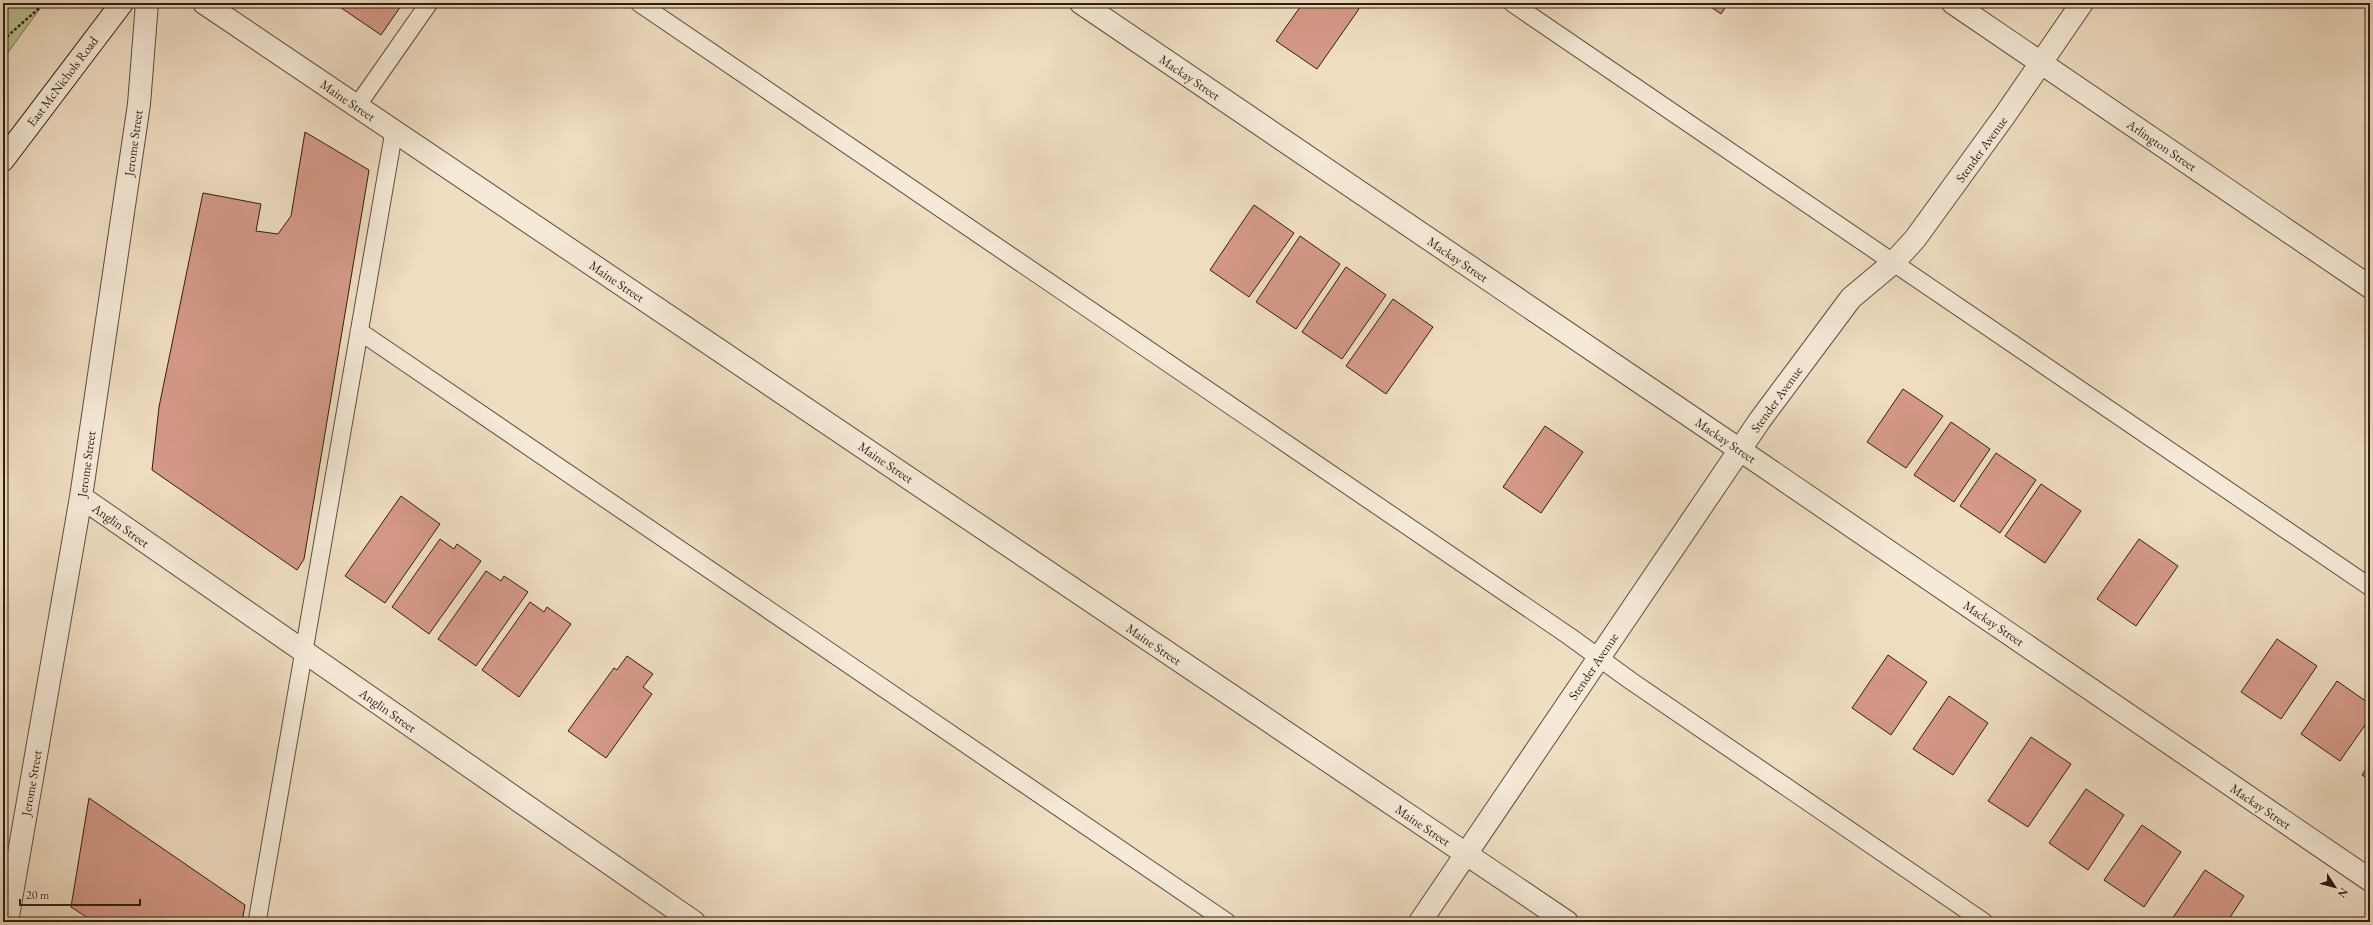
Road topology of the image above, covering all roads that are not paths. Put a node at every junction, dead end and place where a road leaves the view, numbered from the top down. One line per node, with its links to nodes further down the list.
1 (122, 3): 13 (street, East McNichols Road)
2 (147, 3): 18 (street, Jerome Street)
3 (204, 3): 11 (street, Maine Street)
4 (429, 3): 11 (lane)
5 (639, 3): 21 (lane)
6 (1081, 3): 17 (street, Mackay Street)
7 (1512, 3): 14 (lane)
8 (1953, 3): 10 (street, Arlington Street)
9 (2082, 3): 10 (street, Stender Avenue)
10 (2041, 62): 14 (street, Stender Avenue); 15 (street, Arlington Street)
11 (358, 106): 12 (street, Maine Street)
12 (394, 131): 16 (lane); 22 (street, Maine Street)
13 (3, 160)
14 (1894, 262): 17 (street, Stender Avenue); 19 (lane)
15 (2370, 287)
16 (359, 331): 20 (lane); 27 (lane)
17 (1740, 450): 21 (street, Stender Avenue); 23 (street, Mackay Street)
18 (81, 498): 20 (street, Anglin Street); 24 (street, Jerome Street)
19 (2370, 587)
20 (304, 652): 25 (lane); 26 (street, Anglin Street)
21 (1600, 657): 22 (street, Stender Avenue); 30 (lane)
22 (1466, 853): 28 (street, Stender Avenue); 29 (street, Maine Street)
23 (2370, 880)
24 (7, 922)
25 (257, 922)
26 (694, 922)
27 (1227, 922)
28 (1420, 922)
29 (1567, 922)
30 (1984, 922)

